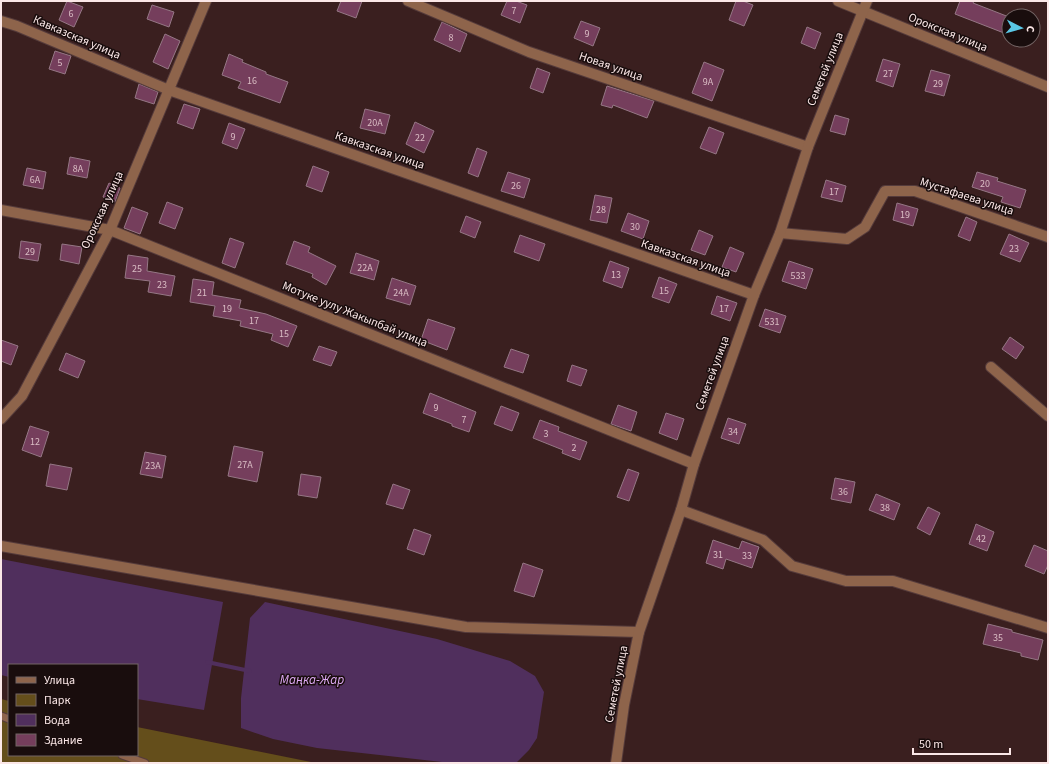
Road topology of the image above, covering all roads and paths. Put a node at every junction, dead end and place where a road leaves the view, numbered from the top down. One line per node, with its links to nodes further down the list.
1 (206, 1): 8 (street, Орокская улица)
2 (408, 1): 9 (street, Новая улица)
3 (838, 1): 5 (street, Орокская улица)
4 (867, 1): 5 (street, Семетей улица)
5 (863, 11): 7 (street, Орокская улица); 9 (street, Семетей улица)
6 (1, 21): 8 (street, Кавказская улица)
7 (1048, 87)
8 (169, 90): 11 (street, Орокская улица); 14 (street, Кавказская улица)
9 (808, 147): 12 (street, Семетей улица)
10 (1, 210): 11 (street, Мотуке уулу Жакыпбай улица)
11 (110, 230): 17 (street, Орокская улица); 18 (street, Мотуке уулу Жакыпбай улица)
12 (780, 233): 13 (street, Мустафаева улица); 14 (street, Семетей улица)
13 (1048, 237)
14 (754, 295): 18 (street, Семетей улица)
15 (991, 367): 16 (street)
16 (1048, 416)
17 (1, 419)
18 (694, 464): 19 (street, Семетей улица)
19 (681, 510): 21 (street); 22 (street, Семетей улица)
20 (1, 546): 22 (street)
21 (1048, 628)
22 (639, 632): 26 (street, Семетей улица)
23 (124, 756): 24 (lane)
24 (135, 761): 25 (lane)
25 (145, 763)
26 (616, 763)

